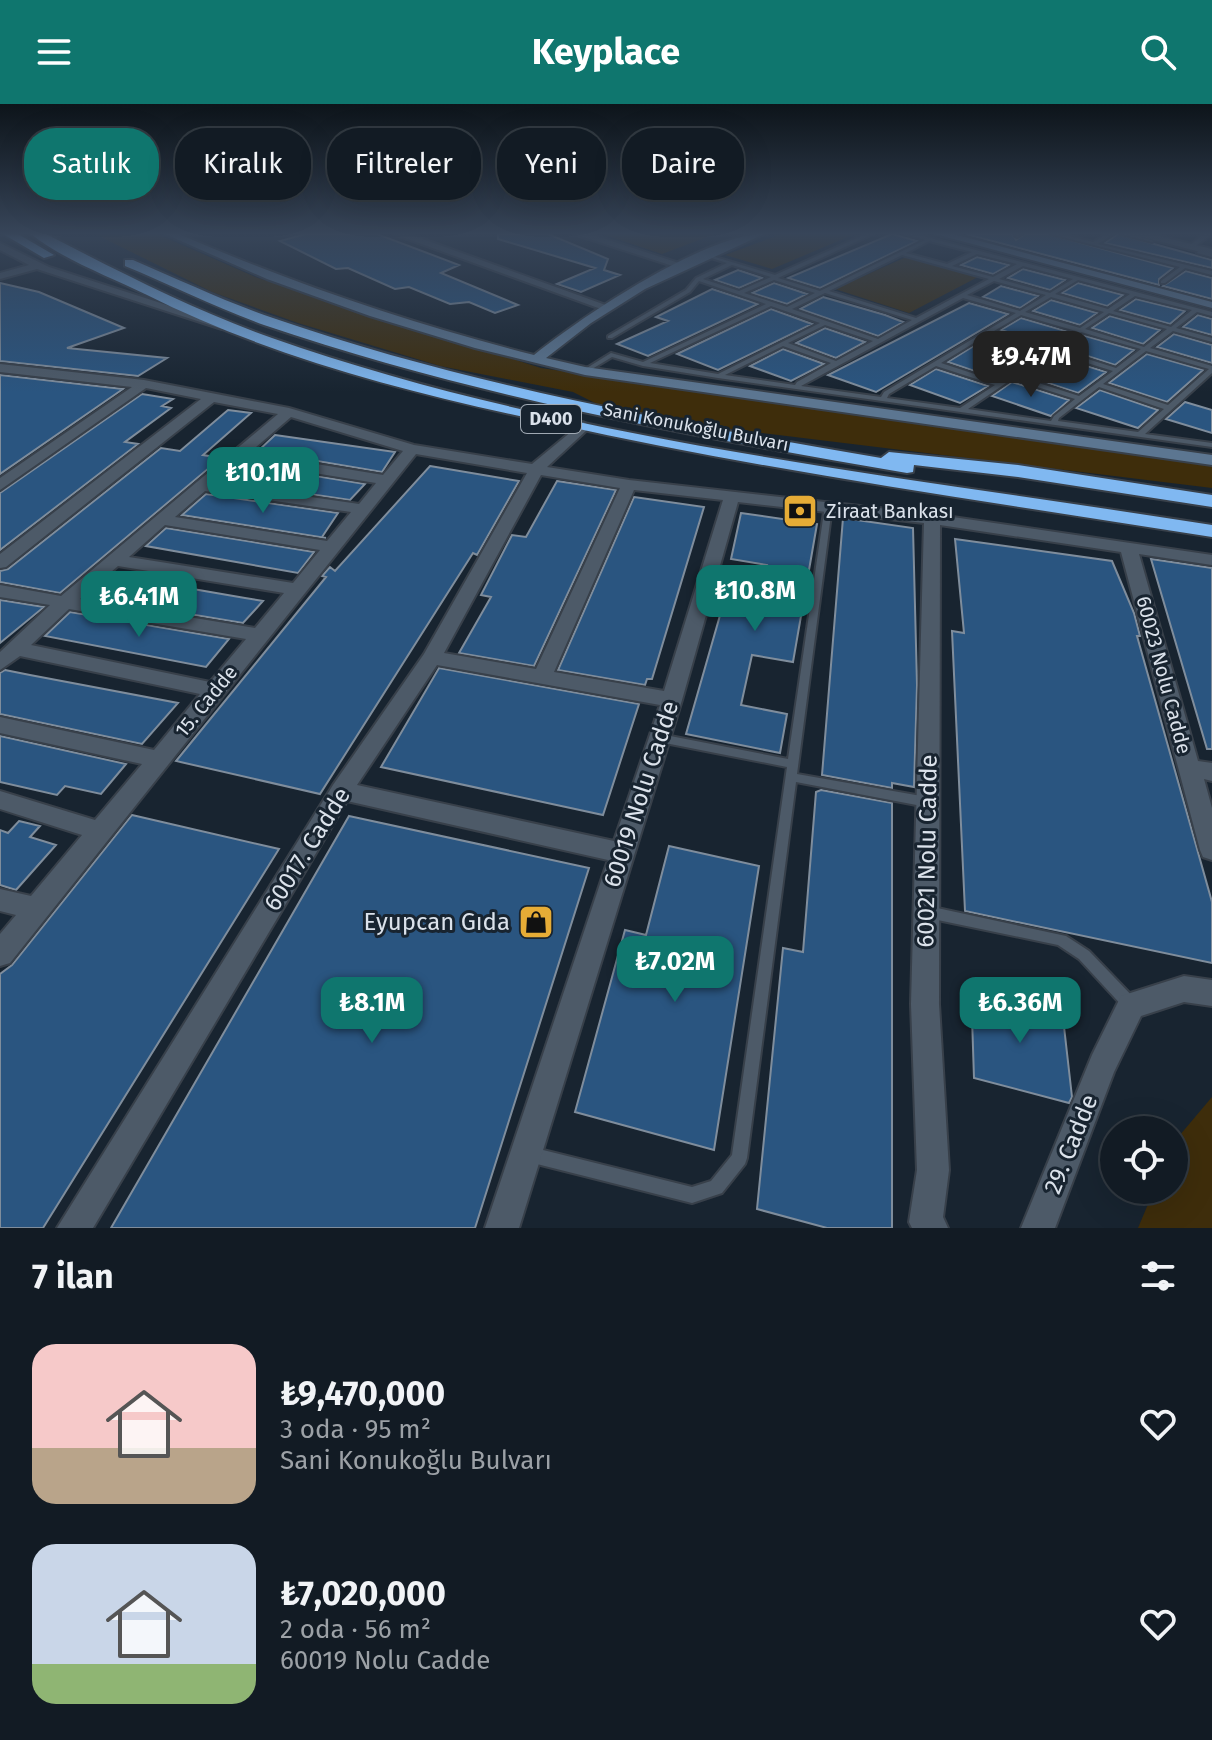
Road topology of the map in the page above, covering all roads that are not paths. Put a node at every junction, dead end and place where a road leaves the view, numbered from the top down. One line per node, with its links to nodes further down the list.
1 (101, 286): 36 (street)
2 (127, 286): 25 (highway)
3 (139, 286): 25 (highway, Sani Konukoğlu Bulvarı / D400)
4 (182, 286): 71 (highway, Sani Konukoğlu Bulvarı / D400)
5 (300, 286): 48 (street)
6 (547, 286): 28 (street)
7 (644, 286): 28 (street)
8 (692, 286): 40 (lane)
9 (720, 286): 20 (lane)
10 (755, 286): 20 (lane)
11 (803, 286): 19 (lane)
12 (833, 286): 19 (lane)
13 (981, 286): 24 (lane)
14 (1023, 286): 21 (lane)
15 (1064, 286): 21 (lane)
16 (1105, 286): 22 (lane)
17 (1141, 286): 27 (street)
18 (1181, 286): 23 (street)
19 (822, 292): 29 (lane); 34 (lane)
20 (740, 293): 26 (lane)
21 (1051, 294): 31 (lane); 32 (lane)
22 (1134, 294): 30 (lane); 31 (lane)
23 (1212, 294)
24 (963, 296): 32 (lane); 34 (lane)
25 (173, 304): 36 (highway, Sani Konukoğlu Bulvarı / D400)
26 (771, 304): 29 (lane); 51 (lane)
27 (1212, 305)
28 (605, 307): 48 (street)
29 (788, 309): 35 (lane)
30 (1196, 310): 33 (lane); 37 (lane)
31 (1108, 311): 37 (lane); 38 (lane)
32 (1020, 313): 38 (lane); 39 (lane)
33 (1212, 314)
34 (917, 320): 43 (lane)
35 (826, 322): 43 (lane); 44 (lane)
36 (230, 328): 69 (highway, Sani Konukoğlu Bulvarı / D400)
37 (1172, 329): 42 (lane); 45 (lane)
38 (1079, 330): 45 (lane); 46 (lane)
39 (989, 331): 41 (lane); 46 (lane)
40 (610, 337)
41 (977, 339): 47 (lane); 50 (lane)
42 (1212, 340)
43 (879, 341): 49 (lane)
44 (782, 343): 49 (lane); 56 (lane)
45 (1145, 349): 52 (lane); 53 (lane)
46 (1049, 350): 47 (lane); 53 (lane)
47 (1037, 358): 57 (lane)
48 (536, 360): 55 (street)
49 (836, 363): 61 (lane)
50 (935, 363): 59 (lane); 63 (lane)
51 (643, 364): 55 (lane); 56 (lane)
52 (1212, 369): 65 (lane)
53 (1117, 370): 60 (lane)
54 (4, 371): 58 (street)
55 (585, 371): 75 (street)
56 (718, 376): 61 (lane)
57 (1010, 376): 59 (lane); 64 (lane)
58 (144, 384): 62 (street); 79 (street)
59 (998, 384): 66 (lane)
60 (1098, 385): 64 (lane); 65 (lane)
61 (797, 387): 63 (lane)
62 (212, 397): 67 (street); 96 (street)
63 (883, 399): 66 (lane)
64 (1080, 399): 68 (lane)
65 (1169, 408): 70 (lane)
66 (962, 410): 68 (lane)
67 (289, 412): 73 (street); 74 (street)
68 (1054, 423): 70 (lane)
69 (583, 426): 76 (street, 60017. Cadde); 77 (highway, Sani Konukoğlu Bulvarı / D400)
70 (1139, 435): 72 (lane)
71 (785, 445): 83 (highway); 84 (highway, Sani Konukoğlu Bulvarı / D400)
72 (1212, 445)
73 (412, 449): 76 (street); 78 (street, 15. Cadde)
74 (237, 456): 78 (street); 81 (street)
75 (1212, 460)
76 (537, 468): 80 (street); 102 (street, 60017. Cadde)
77 (846, 475): 84 (highway, Sani Konukoğlu Bulvarı / D400); 93 (highway)
78 (386, 480): 86 (street, 15. Cadde)
79 (0, 485)
80 (629, 485): 82 (street); 104 (street)
81 (203, 486): 86 (street); 89 (street)
82 (732, 496): 85 (street); 106 (street, 60019 Nolu Cadde)
83 (1212, 501)
84 (1090, 504): 87 (highway, D400); 90 (highway, D400)
85 (828, 507): 88 (street); 111 (lane)
86 (362, 509): 91 (street, 15. Cadde)
87 (1212, 515)
88 (932, 519): 92 (street); 114 (street, 60021 Nolu Cadde)
89 (163, 520): 91 (street); 94 (street)
90 (1212, 531)
91 (331, 547): 97 (street, 15. Cadde)
92 (1128, 547): 95 (street); 110 (street, 60023 Nolu Cadde)
93 (1212, 548)
94 (115, 560): 97 (street); 99 (street)
95 (1212, 560)
96 (0, 563)
97 (297, 589): 100 (street, 15. Cadde)
98 (0, 591): 99 (street)
99 (65, 602): 100 (street); 101 (street)
100 (260, 635): 105 (street, 15. Cadde)
101 (15, 648): 103 (street); 105 (street)
102 (432, 657): 104 (street); 112 (street, 60017. Cadde)
103 (0, 663)
104 (542, 677): 106 (street)
105 (215, 690): 109 (street, 15. Cadde)
106 (672, 700): 108 (street, 60019 Nolu Cadde)
107 (0, 725): 109 (street)
108 (660, 738): 111 (lane); 117 (street, 60019 Nolu Cadde)
109 (158, 759): 115 (street, 15. Cadde)
110 (1201, 770): 116 (street, 60023 Nolu Cadde)
111 (792, 771): 114 (lane); 124 (lane)
112 (341, 791): 117 (street); 125 (street, 60017. Cadde)
113 (0, 800): 115 (street)
114 (928, 802): 120 (street, 60021 Nolu Cadde)
115 (100, 831): 119 (street, 15. Cadde)
116 (1212, 850)
117 (621, 853): 124 (street, 60019 Nolu Cadde)
118 (0, 900): 119 (street)
119 (37, 909): 121 (street, 15. Cadde)
120 (926, 911): 123 (lane); 127 (street, 60021 Nolu Cadde)
121 (0, 954)
122 (1212, 993): 123 (street)
123 (1131, 1006): 128 (street, 29. Cadde)
124 (526, 1154): 126 (street, 60019 Nolu Cadde)
125 (74, 1228)
126 (502, 1228)
127 (931, 1228)
128 (1038, 1228)

